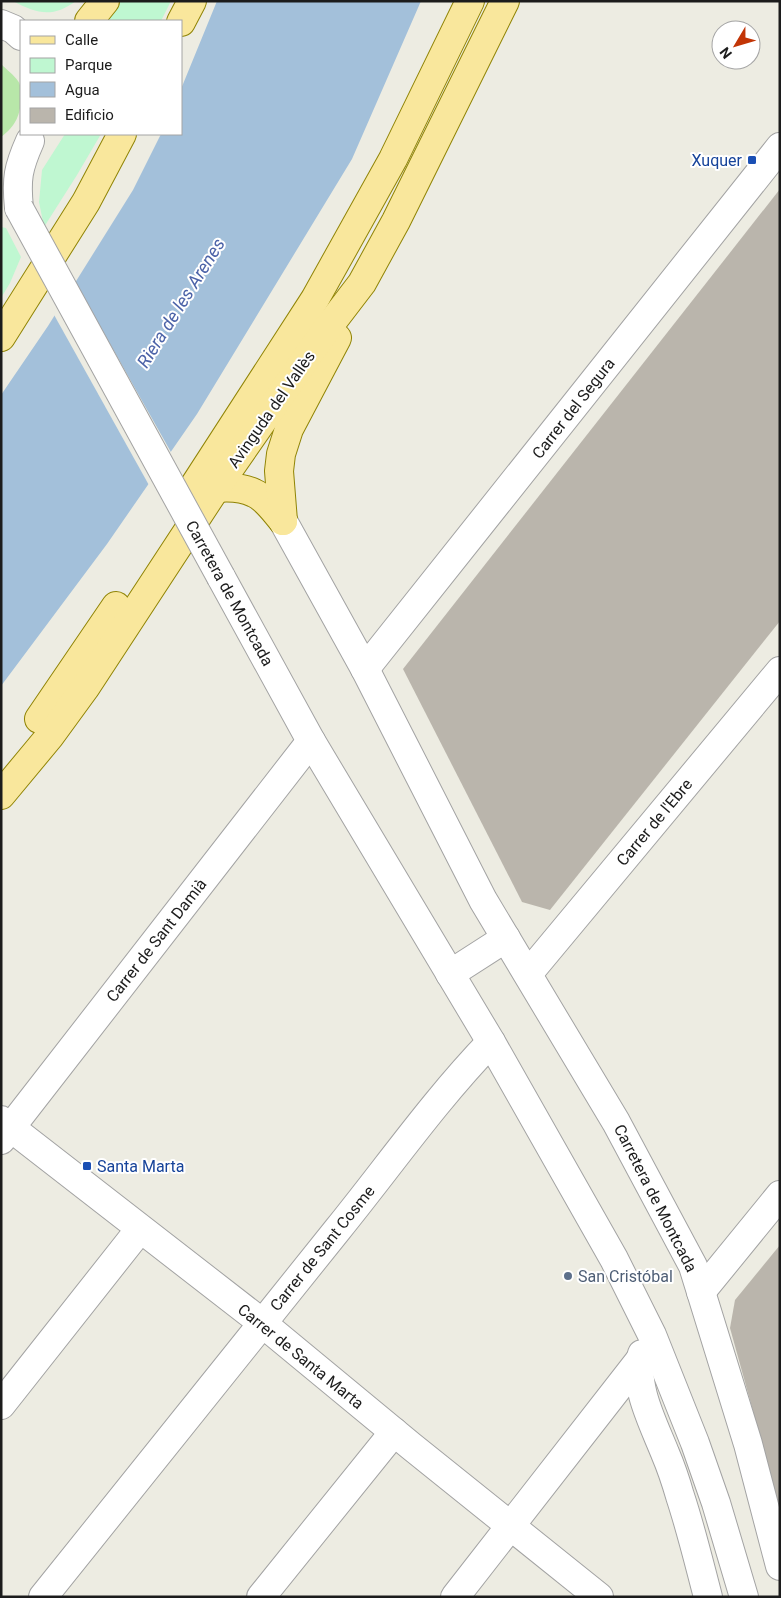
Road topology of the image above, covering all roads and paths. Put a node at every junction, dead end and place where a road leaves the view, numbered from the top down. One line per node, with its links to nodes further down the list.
1 (106, 1): 5 (main road)
2 (192, 1): 6 (main road)
3 (470, 1): 16 (main road, Avinguda del Vallès)
4 (505, 1): 14 (main road, Avinguda del Vallès)
5 (90, 20)
6 (182, 20)
7 (1, 24): 8 (street)
8 (20, 35)
9 (121, 135): 15 (main road)
10 (32, 137): 12 (street); 13 (street, Carretera de Montcada)
11 (780, 147): 18 (street, Carrer del Segura)
12 (1, 160)
13 (10, 201): 20 (street, Carretera de Montcada, bridge)
14 (362, 283): 16 (main road, Avinguda del Vallès); 17 (main road)
15 (1, 337)
16 (203, 490): 17 (main road); 21 (main road, Avinguda del Vallès); 22 (main road, Avinguda del Vallès)
17 (283, 521): 18 (street, Carretera de Montcada)
18 (366, 668): 23 (street, Carretera de Montcada)
19 (779, 673): 25 (street, Carrer de l'Ebre)
20 (311, 741): 24 (street, Carretera de Montcada); 27 (street, Carrer de Sant Damià)
21 (1, 768)
22 (1, 795)
23 (506, 938): 24 (street); 25 (street, Carretera de Montcada)
24 (450, 974): 26 (street, Carretera de Montcada)
25 (528, 974): 30 (street, Carretera de Montcada)
26 (491, 1042): 31 (street, Carrer de Sant Cosme); 32 (street, Carretera de Montcada)
27 (4, 1129): 29 (street, Carrer de Santa Marta)
28 (780, 1195): 30 (street)
29 (140, 1229): 31 (street, Carrer de Santa Marta); 34 (street)
30 (701, 1292): 37 (street, Carretera de Montcada)
31 (261, 1322): 35 (street, Carrer de Santa Marta); 38 (street, Carrer de Sant Cosme)
32 (652, 1335): 33 (street); 43 (street, Carretera de Montcada)
33 (639, 1361): 36 (street); 42 (street)
34 (1, 1405)
35 (394, 1432): 36 (street, Carrer de Santa Marta); 39 (street)
36 (511, 1527): 40 (street); 41 (street, Carrer de Santa Marta)
37 (780, 1566)
38 (43, 1597)
39 (262, 1597)
40 (455, 1597)
41 (599, 1597)
42 (708, 1597)
43 (744, 1597)

